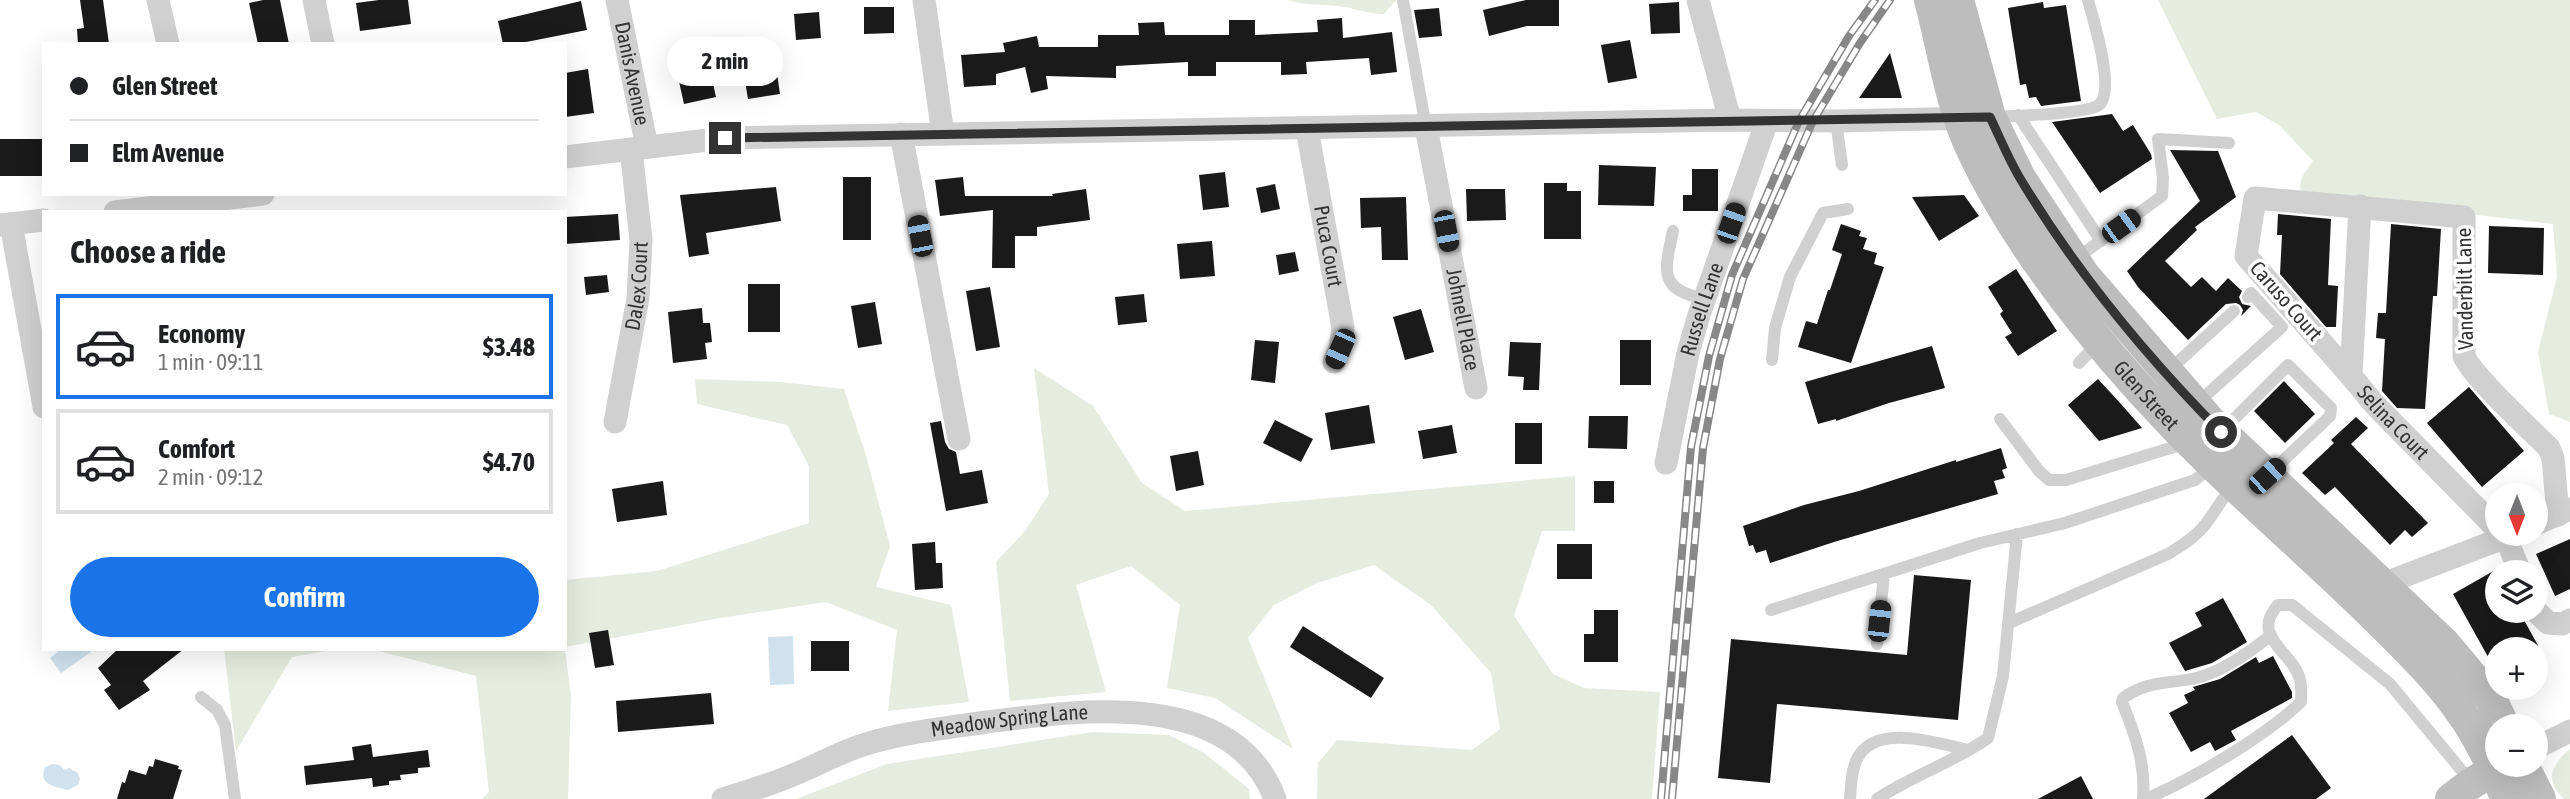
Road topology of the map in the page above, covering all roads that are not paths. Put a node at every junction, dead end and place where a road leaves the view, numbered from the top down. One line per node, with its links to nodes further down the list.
1 (158, 0): 10 (street)
2 (314, 0): 11 (street)
3 (617, 0): 21 (street, Danis Avenue)
4 (924, 0): 19 (street)
5 (1403, 0): 16 (lane)
6 (1698, 0): 13 (street)
7 (1930, 0): 12 (main road)
8 (1958, 0): 12 (main road)
9 (2088, 0): 12 (lane)
10 (168, 42)
11 (323, 42)
12 (1989, 117): 15 (street); 32 (lane); 33 (main road, Glen Street); 37 (main road, Glen Street)
13 (1730, 120): 14 (street); 16 (street)
14 (1767, 121): 15 (street); 35 (street, Russell Lane)
15 (1836, 121): 23 (lane)
16 (1426, 127): 17 (street); 42 (street, Johnell Place)
17 (1307, 129): 19 (street); 39 (street, Puca Court)
18 (901, 134): 19 (street); 21 (street); 46 (street)
19 (943, 134)
20 (2229, 143): 32 (lane)
21 (639, 148): 22 (street); 45 (street, Dalex Court)
22 (567, 157)
23 (1842, 165)
24 (231, 196): 25 (street)
25 (199, 198): 28 (street)
26 (2360, 206): 41 (street, Selina Court); 41 (street, Caruso Court); 49 (street, Vanderbilt Lane)
27 (1848, 209): 38 (lane)
28 (127, 210)
29 (42, 220): 30 (street)
30 (5, 225): 43 (street)
31 (1673, 231): 35 (lane)
32 (2101, 241): 33 (lane)
33 (2074, 261): 37 (main road, Glen Street)
34 (2248, 297): 47 (lane)
35 (1704, 299): 48 (street, Russell Lane)
36 (2234, 311): 40 (lane)
37 (2104, 337): 40 (main road, Glen Street); 47 (main road, Glen Street)
38 (1772, 360)
39 (1334, 362)
40 (2166, 372): 47 (main road, Glen Street)
41 (2351, 376): 50 (street, Selina Court)
42 (1476, 388)
43 (42, 398)
44 (2000, 419): 47 (lane)
45 (615, 422)
46 (959, 439)
47 (2223, 450): 47 (lane); 51 (lane); 54 (main road, Glen Street); 57 (lane)
48 (1665, 463)
49 (2564, 512)
50 (2485, 514)
51 (2017, 534): 53 (lane); 57 (lane)
52 (2485, 543): 54 (street)
53 (1884, 573): 55 (lane); 60 (lane)
54 (2372, 594): 62 (main road, Glen Street); 66 (main road, Glen Street)
55 (1771, 610)
56 (2570, 620): 58 (street)
57 (2008, 623): 65 (lane)
58 (2548, 623)
59 (2271, 635): 67 (lane); 75 (lane); 75 (lane)
60 (1877, 644)
61 (201, 697): 70 (lane)
62 (2498, 714)
63 (2570, 731): 64 (street)
64 (2548, 742)
65 (1968, 750): 73 (lane); 74 (lane)
66 (2485, 766)
67 (2485, 772)
68 (2490, 777): 76 (main road, Glen Street)
69 (2491, 777): 77 (main road, Glen Street)
70 (235, 799)
71 (723, 799): 72 (street, Meadow Spring Lane)
72 (1275, 799)
73 (1850, 799)
74 (1877, 799)
75 (2144, 799)
76 (2507, 799)
77 (2540, 799)

